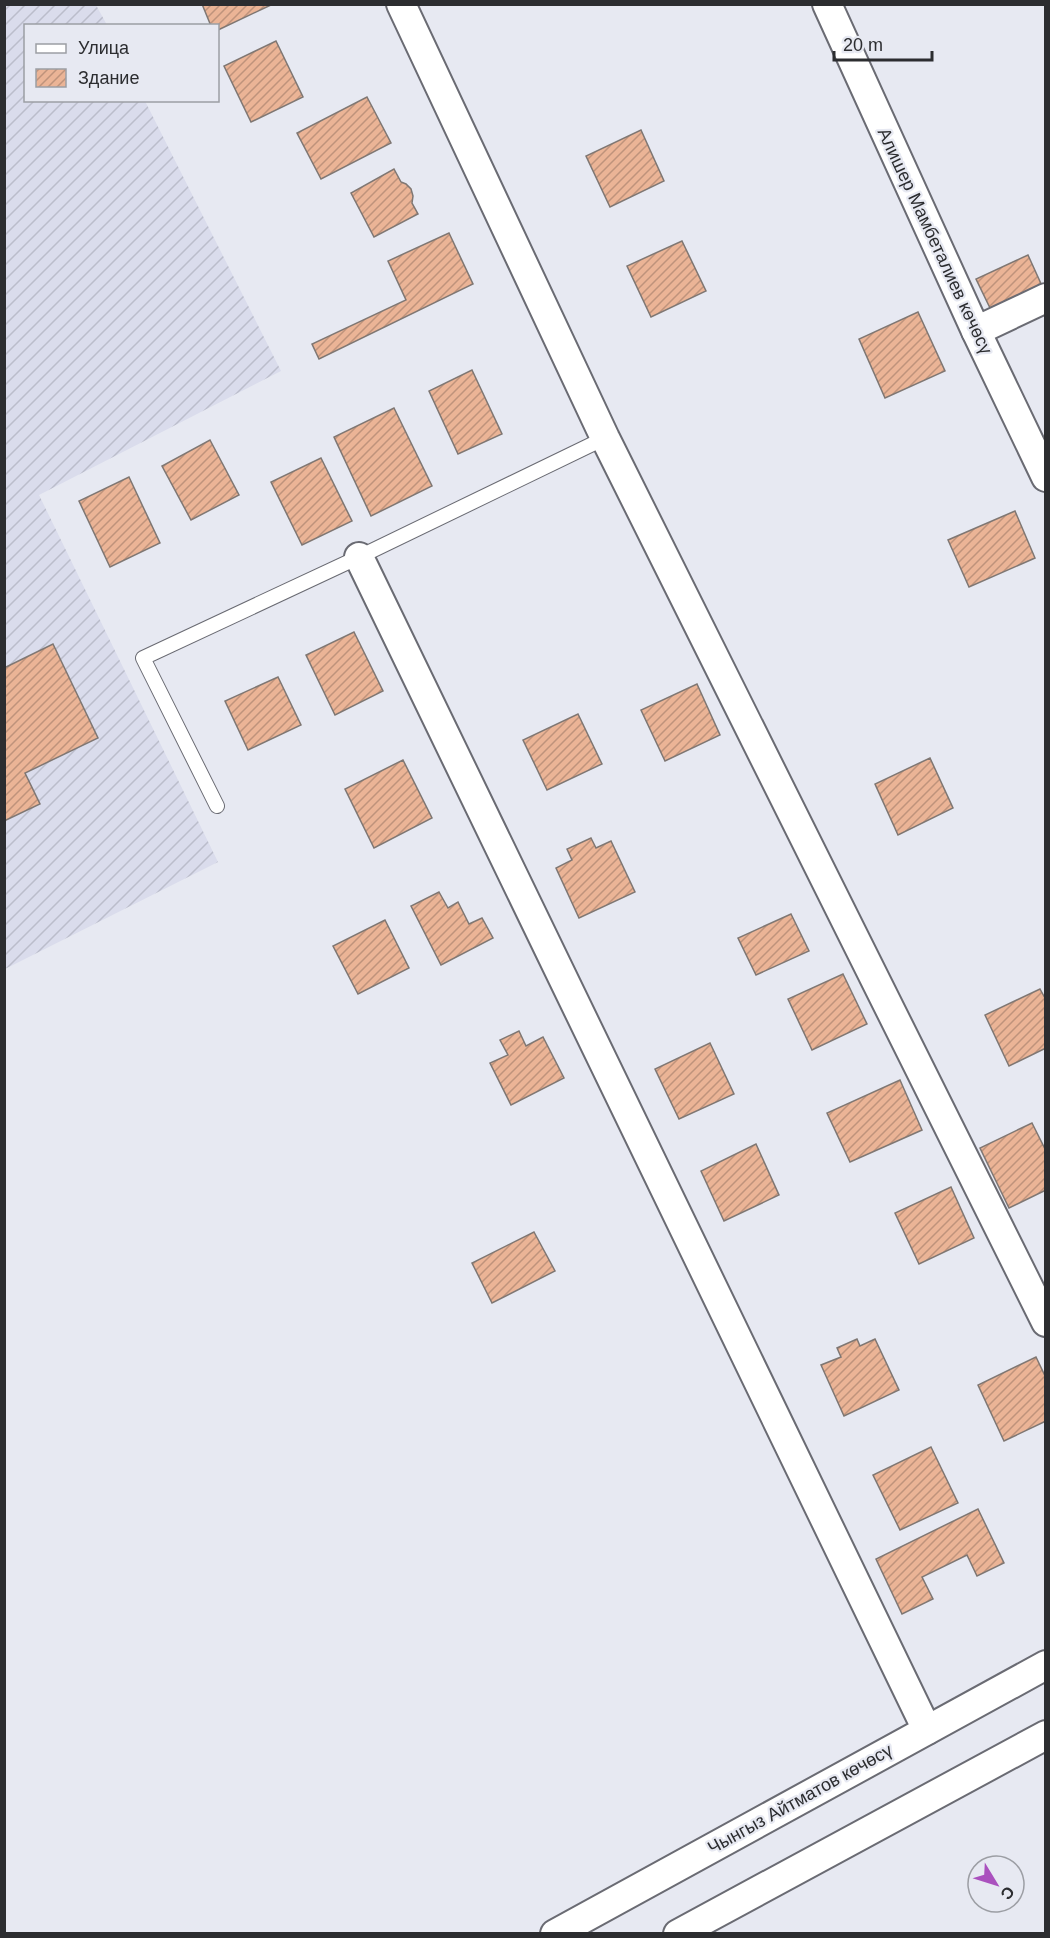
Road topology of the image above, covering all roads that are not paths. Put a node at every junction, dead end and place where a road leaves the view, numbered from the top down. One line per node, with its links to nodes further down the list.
1 (401, 4): 5 (street)
2 (827, 4): 4 (street, Алишер Мамбеталиев көчөсү)
3 (1046, 298): 4 (street)
4 (976, 331): 6 (street, Алишер Мамбеталиев көчөсү)
5 (605, 438): 7 (lane); 9 (street)
6 (1046, 477)
7 (359, 557): 8 (lane); 11 (street)
8 (217, 806)
9 (1046, 1322)
10 (1046, 1665): 11 (street, Чынгыз Айтматов көчөсү)
11 (927, 1730): 13 (street, Чынгыз Айтматов көчөсү)
12 (1046, 1735): 14 (street)
13 (555, 1934)
14 (678, 1934)

